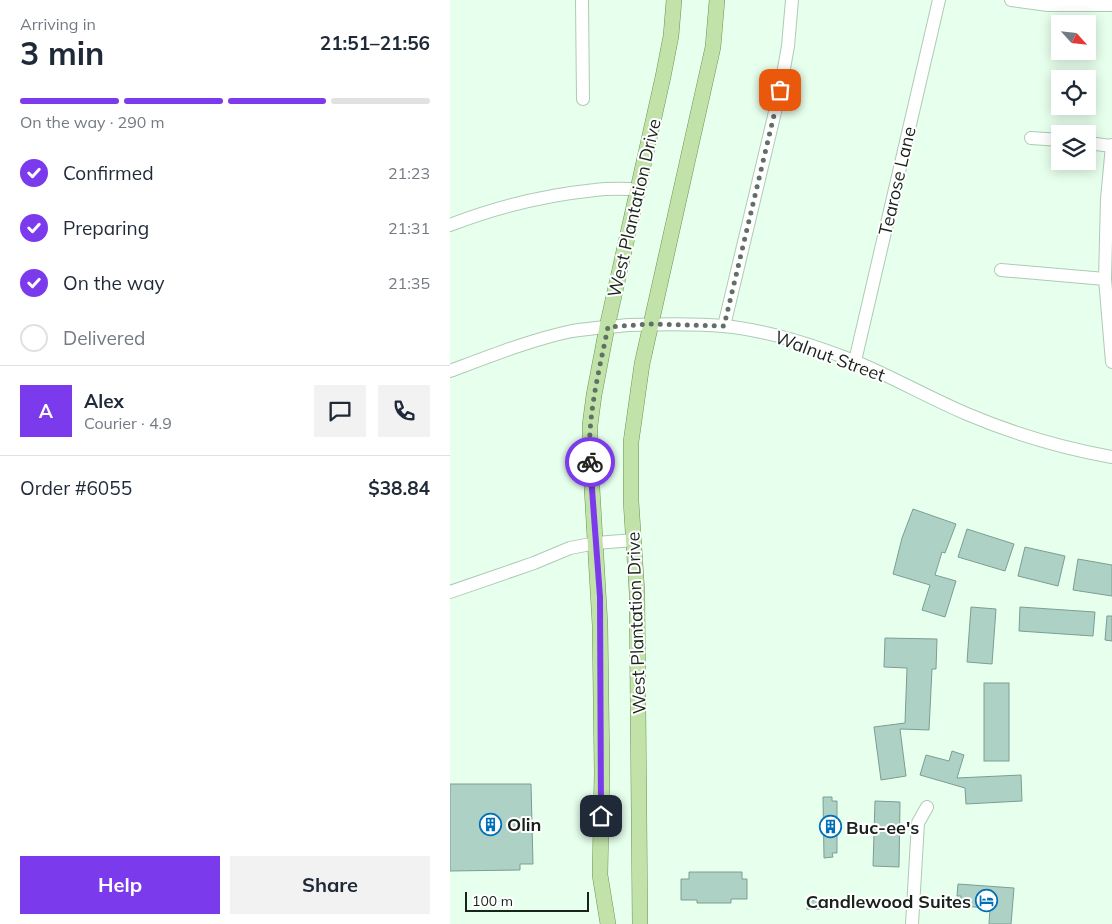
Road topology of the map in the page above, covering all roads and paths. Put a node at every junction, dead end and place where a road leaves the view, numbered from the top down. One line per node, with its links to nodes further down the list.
1 (582, 0): 8 (street)
2 (674, 0): 13 (main road, West Plantation Drive)
3 (717, 0): 17 (main road, West Plantation Drive)
4 (792, 0): 18 (street)
5 (939, 0): 20 (street, Tearose Lane)
6 (1011, 0): 7 (street)
7 (1112, 5)
8 (583, 99)
9 (1031, 138): 10 (street)
10 (1051, 139)
11 (1096, 144): 12 (street)
12 (1112, 145): 16 (street)
13 (638, 189): 14 (street); 19 (main road, West Plantation Drive)
14 (450, 225)
15 (1001, 270): 16 (street)
16 (1105, 279): 21 (street)
17 (651, 324): 18 (street, Walnut Street); 19 (street, Walnut Street); 24 (main road, West Plantation Drive)
18 (724, 326): 20 (street, Walnut Street)
19 (608, 327): 22 (street, Walnut Street); 25 (main road, West Plantation Drive)
20 (855, 361): 23 (street, Walnut Street)
21 (1112, 362)
22 (450, 371)
23 (1112, 458)
24 (634, 540): 25 (street); 29 (main road, West Plantation Drive)
25 (596, 543): 26 (street); 28 (main road, West Plantation Drive)
26 (450, 592)
27 (927, 807): 30 (street)
28 (608, 924)
29 (640, 924)
30 (912, 924)

